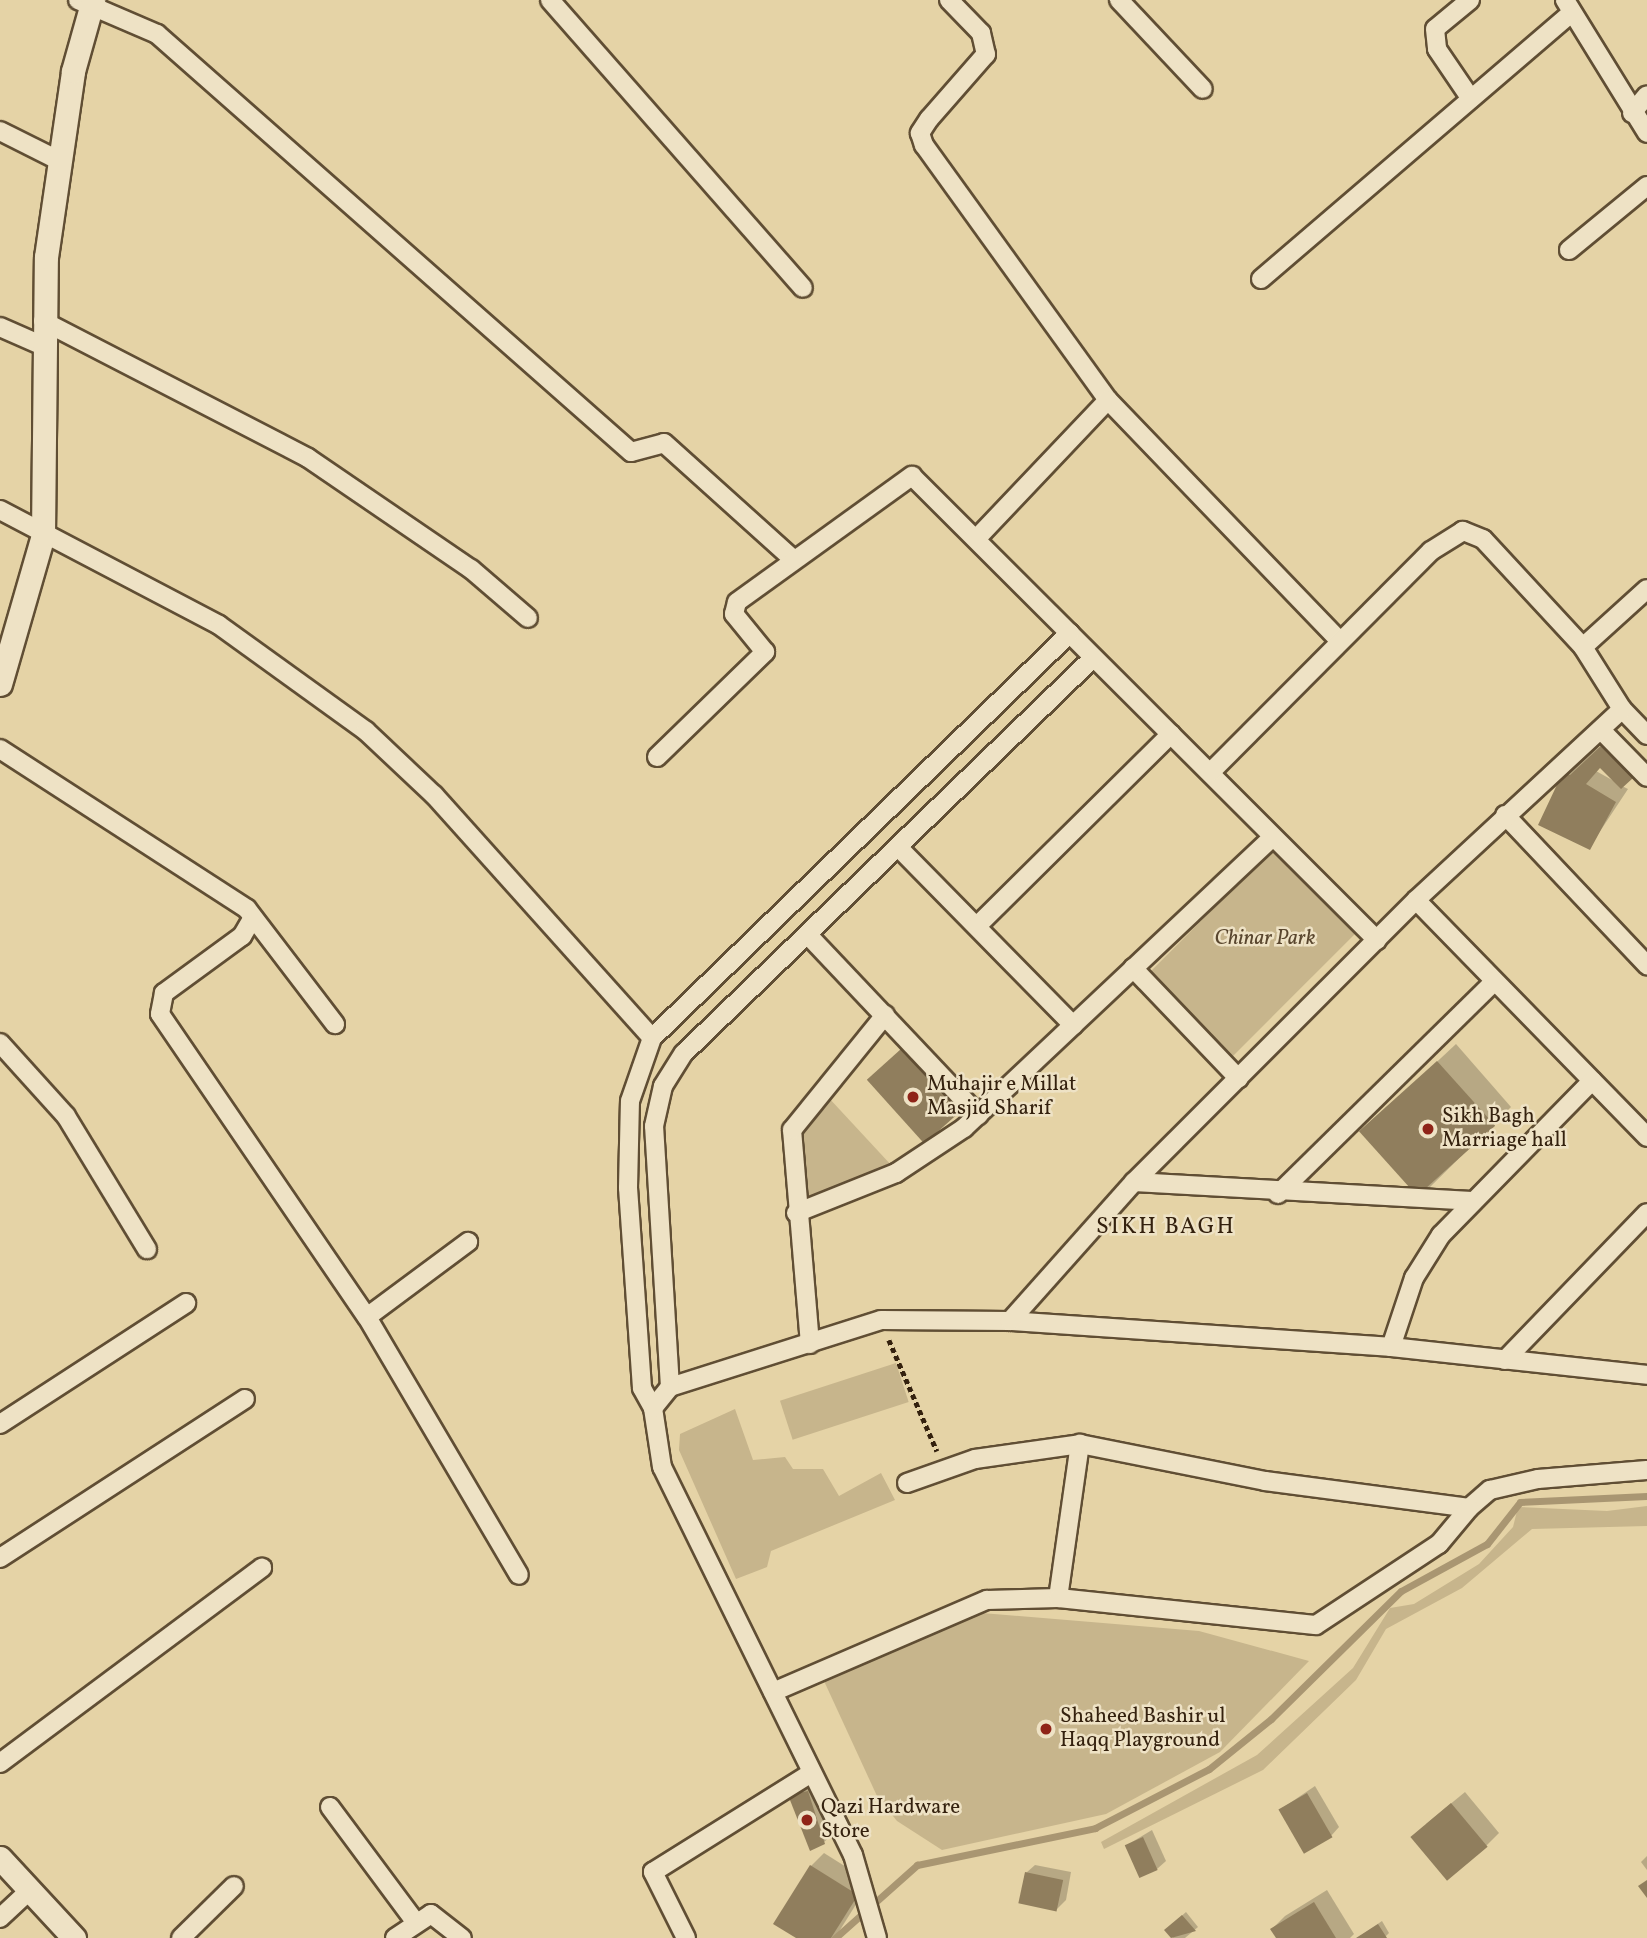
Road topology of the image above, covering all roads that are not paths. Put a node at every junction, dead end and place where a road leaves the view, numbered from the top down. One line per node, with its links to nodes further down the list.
1 (550, 0): 17 (street)
2 (949, 0): 21 (street)
3 (1119, 0): 7 (street)
4 (1470, 0): 9 (street)
5 (88, 2): 13 (street); 25 (street)
6 (1567, 7): 9 (street); 10 (street)
7 (1203, 89)
8 (1647, 95): 10 (street)
9 (1471, 99): 16 (street)
10 (1632, 113): 12 (street)
11 (0, 131): 13 (street)
12 (1647, 133)
13 (58, 160): 18 (street)
14 (1647, 186): 15 (street)
15 (1569, 250)
16 (1261, 279)
17 (803, 288)
18 (43, 321): 20 (street); 27 (street)
19 (0, 327): 20 (street)
20 (43, 346): 23 (street)
21 (1108, 400): 24 (street); 29 (street)
22 (0, 510): 23 (street)
23 (43, 535): 32 (street); 55 (street)
24 (978, 537): 25 (street); 28 (street)
25 (793, 559): 38 (street)
26 (1647, 589): 30 (street)
27 (528, 618)
28 (1070, 633): 31 (street); 55 (street)
29 (1339, 640): 30 (street); 39 (street)
30 (1583, 647): 33 (street)
31 (1093, 657): 35 (street); 43 (street)
32 (0, 684)
33 (1622, 709): 34 (street); 36 (street)
34 (1602, 731): 40 (street); 41 (street)
35 (1171, 734): 39 (street); 46 (street)
36 (1647, 735)
37 (0, 749): 45 (street)
38 (657, 757)
39 (1210, 773): 42 (street)
40 (1647, 777)
41 (1506, 815): 44 (street); 49 (street)
42 (1273, 837): 48 (street); 50 (street)
43 (898, 848): 46 (street); 47 (street)
44 (1416, 900): 48 (street); 51 (street)
45 (252, 919): 53 (street); 69 (street)
46 (978, 926): 54 (street)
47 (808, 935): 52 (street); 75 (street)
48 (1377, 940): 57 (street)
49 (1647, 965)
50 (1133, 968): 54 (street); 57 (street)
51 (1494, 982): 58 (street); 62 (street)
52 (885, 1015): 59 (street); 64 (street)
53 (335, 1024)
54 (1073, 1025): 59 (street)
55 (652, 1038): 77 (street)
56 (0, 1043): 67 (street)
57 (1239, 1079): 61 (street)
58 (1592, 1081): 60 (street); 63 (street)
59 (978, 1115): 64 (street)
60 (1647, 1137)
61 (1133, 1182): 62 (street); 70 (street)
62 (1278, 1194): 63 (street)
63 (1471, 1201): 72 (street)
64 (796, 1213): 71 (street)
65 (1647, 1213): 73 (street)
66 (468, 1242): 69 (street)
67 (147, 1249)
68 (186, 1303): 78 (street)
69 (368, 1317): 85 (street)
70 (1010, 1321): 71 (street); 72 (street)
71 (810, 1344): 75 (street)
72 (1391, 1347): 73 (street)
73 (1506, 1360): 74 (street)
74 (1647, 1375)
75 (670, 1387): 77 (street)
76 (244, 1399): 83 (street)
77 (653, 1408): 87 (street)
78 (0, 1424)
79 (1080, 1444): 81 (street); 82 (street); 86 (street)
80 (1647, 1470): 82 (street)
81 (907, 1483)
82 (1469, 1508): 86 (street)
83 (0, 1558)
84 (262, 1568): 88 (street)
85 (519, 1575)
86 (1058, 1598): 87 (street)
87 (773, 1692): 89 (street)
88 (0, 1763)
89 (810, 1774): 100 (street); 101 (street)
90 (330, 1807): 95 (street)
91 (0, 1858): 93 (street)
92 (234, 1886): 97 (street)
93 (29, 1891): 94 (street); 96 (street)
94 (0, 1918)
95 (414, 1920): 98 (street); 99 (street)
96 (74, 1938)
97 (181, 1938)
98 (396, 1938)
99 (461, 1938)
100 (686, 1938)
101 (877, 1938)

